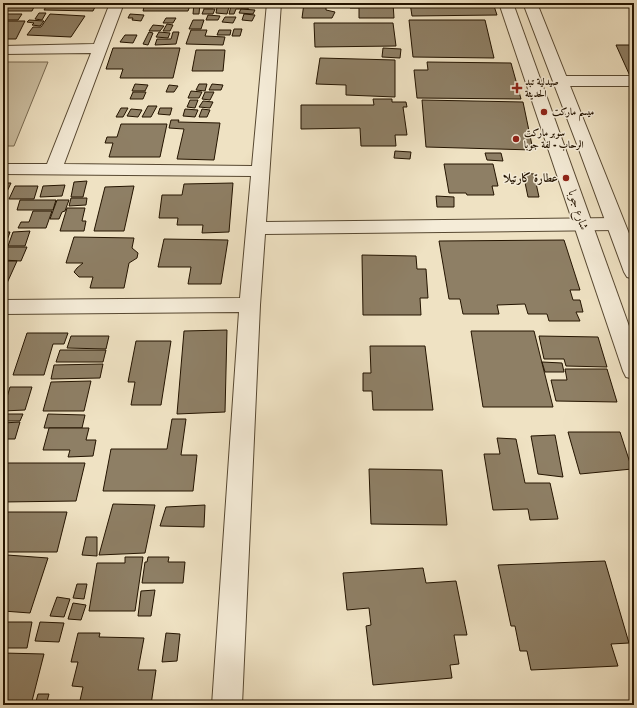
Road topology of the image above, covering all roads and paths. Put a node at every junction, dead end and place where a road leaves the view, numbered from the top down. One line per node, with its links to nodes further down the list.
1 (116, 3): 5 (street)
2 (274, 3): 13 (street)
3 (506, 3): 10 (street, شارع جوبا)
4 (530, 3): 7 (street)
5 (99, 48): 6 (street); 12 (street)
6 (3, 50)
7 (561, 81): 8 (street); 9 (street)
8 (634, 81)
9 (577, 121): 10 (street); 15 (street)
10 (548, 122): 14 (street, شارع جوبا)
11 (3, 169): 12 (street)
12 (53, 170): 13 (street)
13 (261, 171): 16 (street)
14 (583, 224): 15 (street); 16 (street); 20 (street, شارع جوبا)
15 (616, 224): 17 (street)
16 (257, 228): 18 (street)
17 (634, 272)
18 (250, 306): 19 (street); 21 (street)
19 (3, 308)
20 (634, 371)
21 (227, 705)

